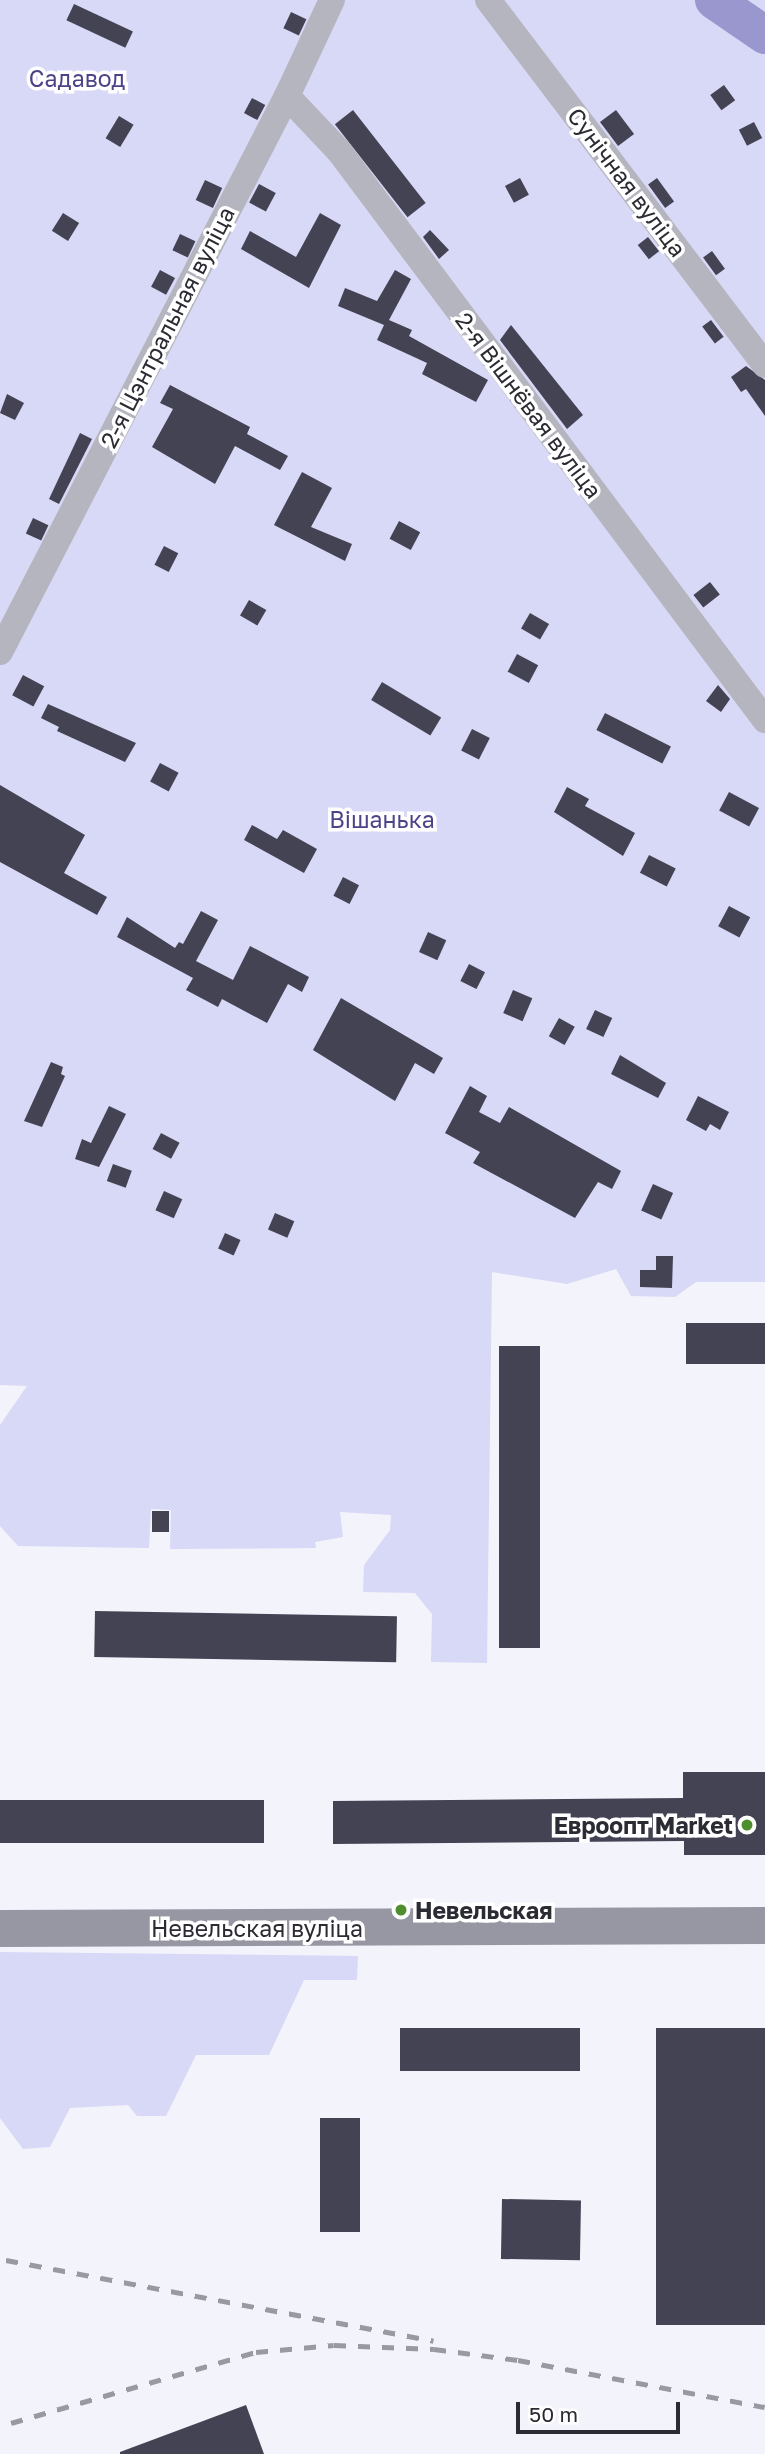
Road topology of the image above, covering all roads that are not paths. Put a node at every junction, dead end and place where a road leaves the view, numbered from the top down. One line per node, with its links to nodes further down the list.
1 (332, 0): 3 (street, 2-я Цэнтральная вуліца)
2 (488, 0): 4 (street, Сунічная вуліца)
3 (287, 96): 5 (street, 2-я Цэнтральная вуліца); 6 (street, 2-я Вішнёвая вуліца)
4 (765, 365)
5 (0, 652)
6 (765, 720)
7 (765, 1925): 8 (street, Невельская вуліца)
8 (0, 1928)

